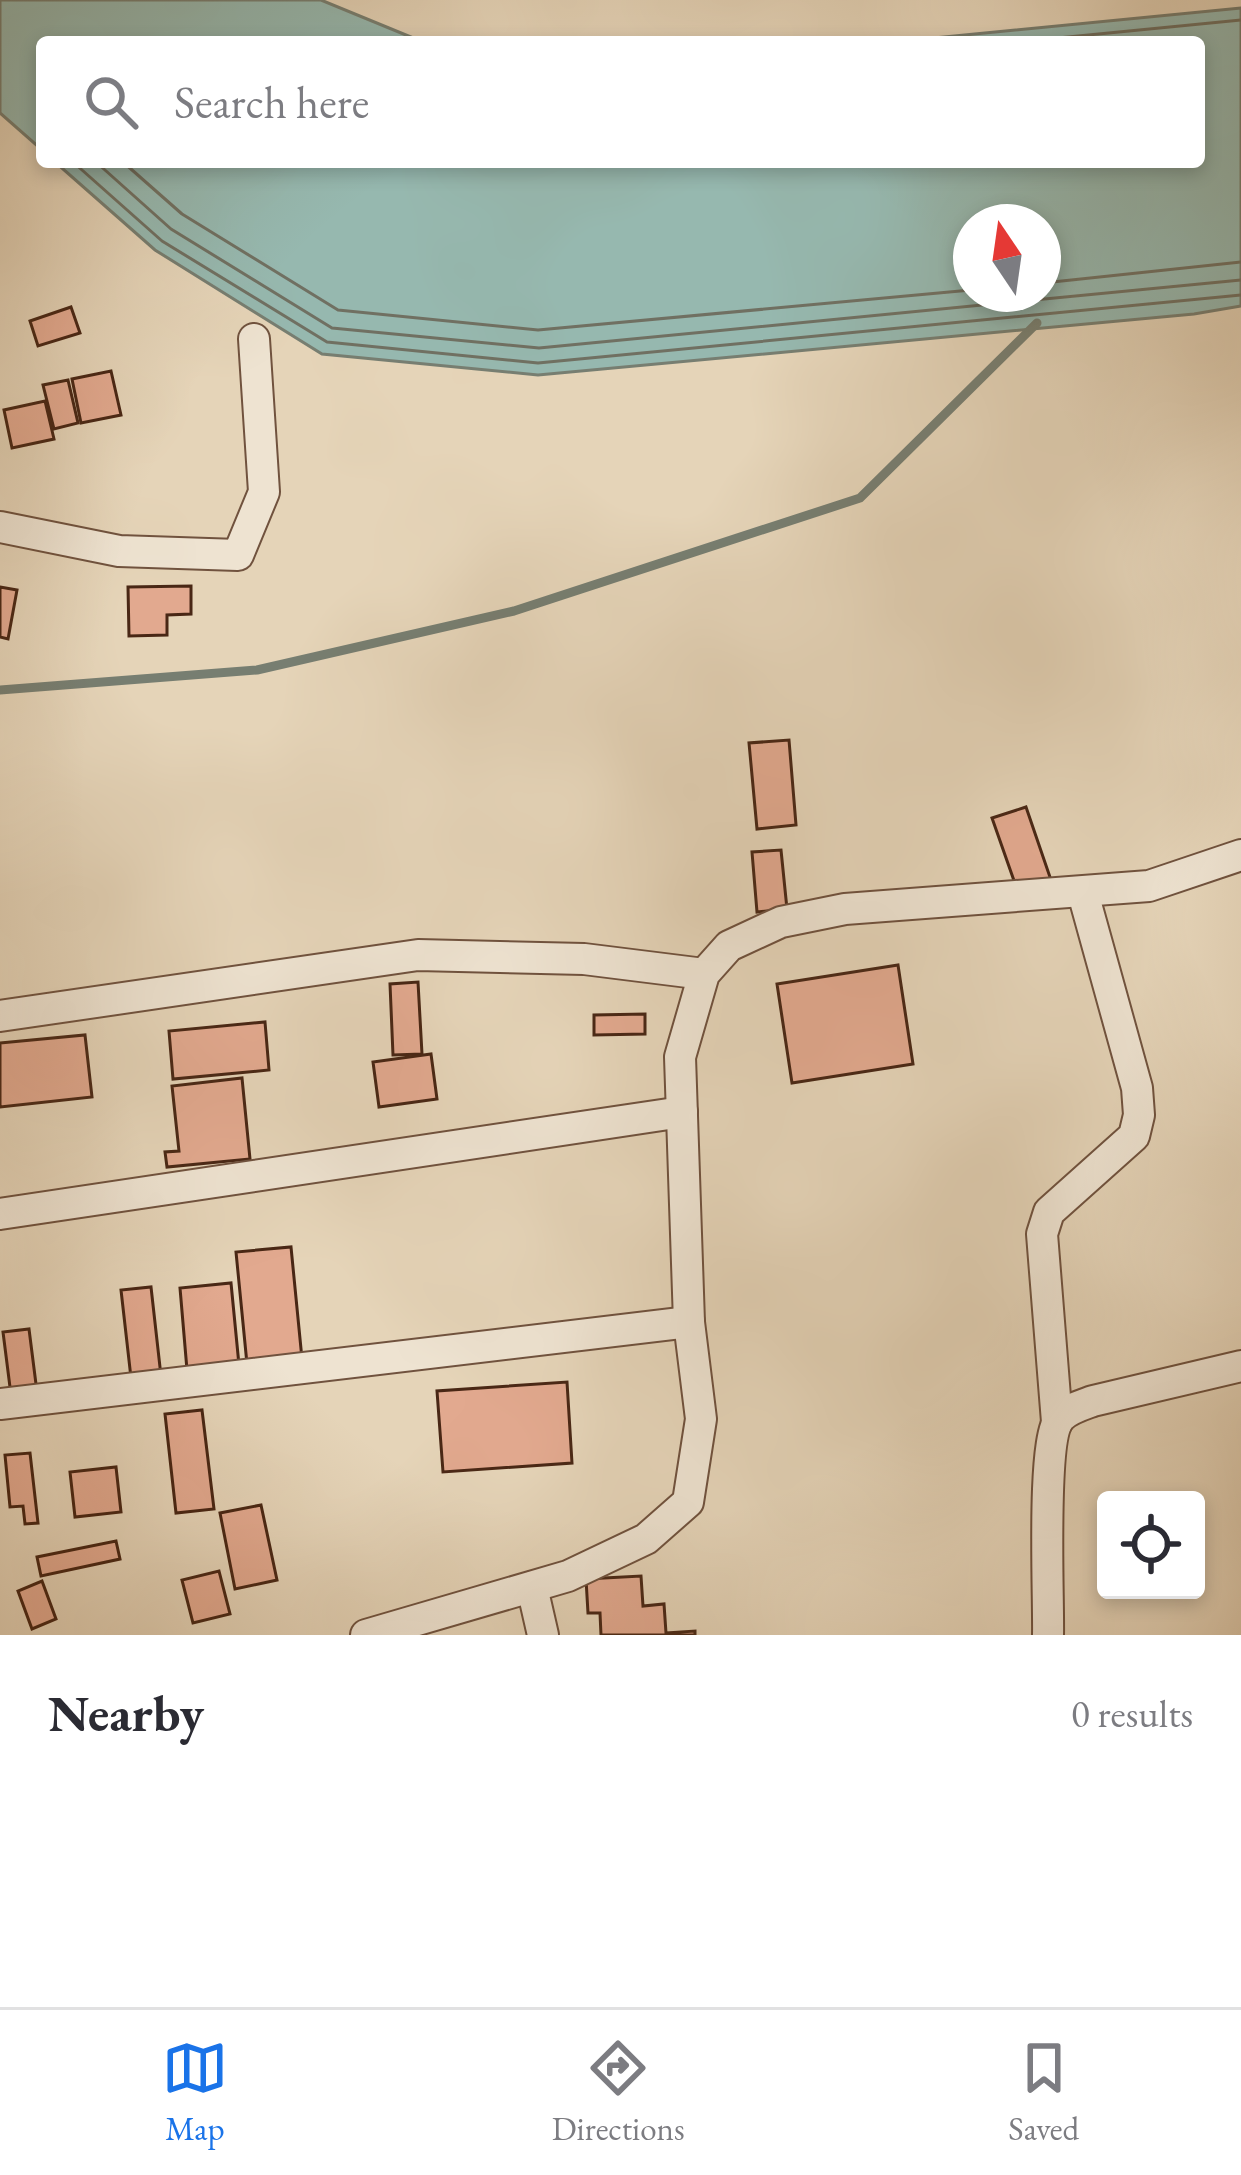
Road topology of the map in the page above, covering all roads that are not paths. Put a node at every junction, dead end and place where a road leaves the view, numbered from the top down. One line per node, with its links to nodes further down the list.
1 (254, 339): 2 (street)
2 (0, 527)
3 (1241, 855): 4 (street)
4 (1082, 893): 5 (street); 12 (street)
5 (704, 974): 6 (street); 7 (street)
6 (0, 1016)
7 (682, 1112): 8 (street); 9 (street)
8 (0, 1214)
9 (688, 1322): 11 (street); 13 (street)
10 (1241, 1366): 12 (street)
11 (0, 1404)
12 (1057, 1422): 14 (street)
13 (532, 1587): 15 (street); 16 (street)
14 (1053, 1632)
15 (367, 1635)
16 (543, 1635)

